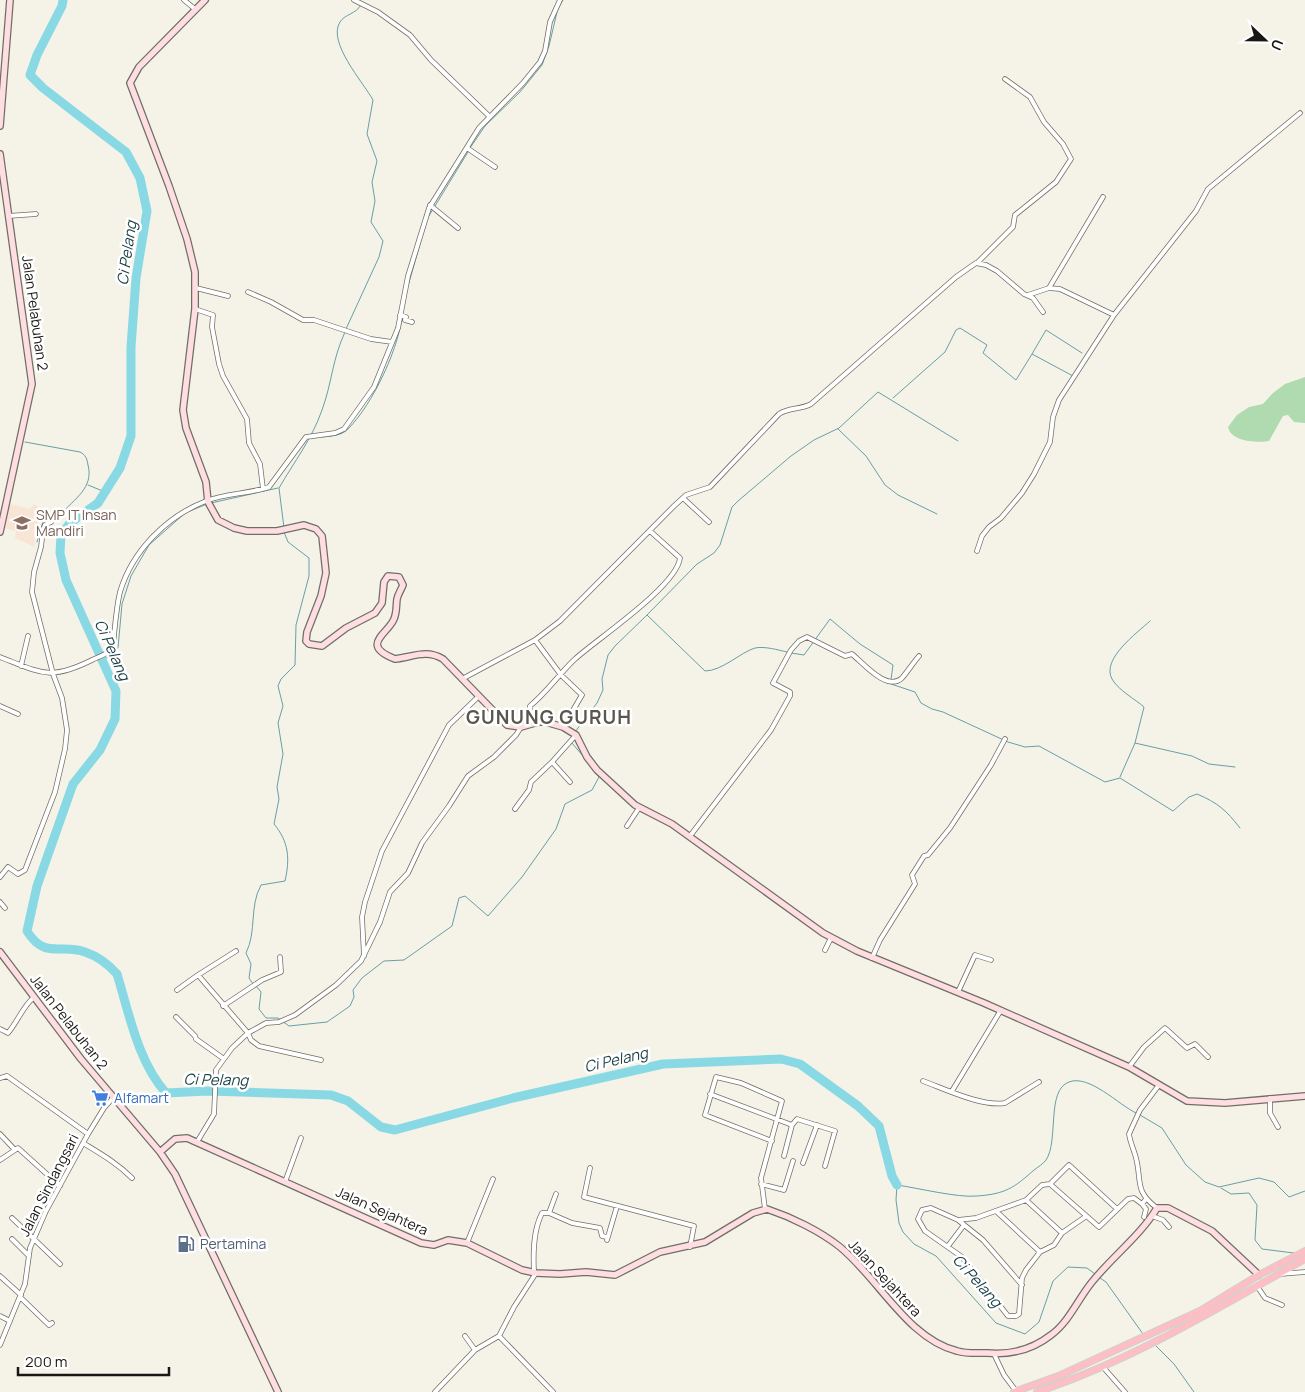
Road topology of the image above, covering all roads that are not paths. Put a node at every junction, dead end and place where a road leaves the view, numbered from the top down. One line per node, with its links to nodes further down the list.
1 (10, 0): 10 (street)
2 (184, 0): 6 (street)
3 (205, 0): 6 (street)
4 (354, 0): 9 (street)
5 (562, 1): 9 (street)
6 (196, 10): 21 (street)
7 (1005, 78): 20 (street)
8 (1300, 113): 29 (street)
9 (489, 116): 11 (street)
10 (0, 126)
11 (469, 148): 13 (street); 16 (street)
12 (0, 154): 14 (street, Jalan Pelabuhan 2)
13 (495, 167)
14 (0, 168): 18 (street, Jalan Pelabuhan 2)
15 (1103, 197): 22 (street)
16 (432, 205): 19 (street); 28 (street)
17 (36, 214): 18 (street)
18 (8, 216): 35 (street, Jalan Pelabuhan 2)
19 (458, 228)
20 (976, 264): 24 (street); 33 (street)
21 (196, 288): 25 (street); 26 (street)
22 (1049, 288): 24 (street); 29 (street)
23 (248, 292): 31 (street)
24 (1028, 295): 27 (street)
25 (228, 296)
26 (195, 309): 32 (street); 34 (street)
27 (1043, 312)
28 (402, 315): 30 (street); 31 (street)
29 (1114, 315): 40 (street)
30 (412, 322)
31 (392, 342): 32 (street)
32 (263, 489): 34 (street)
33 (683, 498): 37 (street); 38 (street)
34 (209, 503): 46 (street); 48 (street)
35 (2, 512): 39 (street, Jalan Pelabuhan 2)
36 (51, 522): 46 (street)
37 (709, 522)
38 (650, 530): 42 (street); 47 (street)
39 (0, 532)
40 (976, 551)
41 (28, 636): 45 (street)
42 (535, 640): 47 (street); 48 (street)
43 (919, 656): 62 (street)
44 (0, 659): 45 (street)
45 (21, 666): 46 (street)
46 (53, 674): 63 (street)
47 (562, 675): 52 (street); 54 (street)
48 (462, 679): 49 (street)
49 (479, 696): 53 (street); 70 (street)
50 (0, 706): 51 (street)
51 (18, 714)
52 (542, 721): 53 (street); 54 (street)
53 (521, 727): 70 (street)
54 (563, 727): 55 (street)
55 (576, 735): 57 (street); 59 (street)
56 (1005, 739): 72 (street)
57 (552, 762): 58 (street); 60 (street)
58 (570, 782)
59 (639, 808): 61 (street); 62 (street)
60 (515, 809)
61 (627, 826)
62 (690, 836): 66 (street)
63 (0, 877)
64 (0, 902): 65 (street)
65 (5, 908)
66 (831, 938): 68 (street); 72 (street)
67 (236, 950): 74 (street)
68 (824, 950)
69 (0, 952): 77 (street, Jalan Pelabuhan 2)
70 (364, 956): 82 (street)
71 (280, 957): 78 (street)
72 (872, 958): 76 (street)
73 (991, 960): 76 (street)
74 (198, 975): 75 (street); 78 (street)
75 (177, 990)
76 (958, 992): 79 (street)
77 (33, 998): 81 (street); 94 (street, Jalan Pelabuhan 2)
78 (223, 1006): 82 (street)
79 (1001, 1010): 86 (street); 91 (street)
80 (176, 1017): 84 (street)
81 (0, 1029)
82 (248, 1033): 84 (street); 85 (street)
83 (1208, 1057): 86 (street)
84 (224, 1059): 105 (street)
85 (321, 1060)
86 (1129, 1067): 90 (street)
87 (0, 1078): 101 (street)
88 (923, 1082): 91 (street)
89 (1039, 1082): 91 (street)
90 (1160, 1085): 95 (street); 121 (street)
91 (952, 1091)
92 (710, 1094): 96 (street); 96 (street); 103 (street)
93 (1305, 1096): 95 (street)
94 (113, 1098): 101 (street, Jalan Sindangsari); 107 (street, Jalan Pelabuhan 2)
95 (1270, 1098): 99 (street)
96 (778, 1121): 98 (street); 103 (street)
97 (817, 1125): 98 (street); 111 (street); 112 (street)
98 (792, 1126): 108 (street)
99 (1278, 1127)
100 (0, 1134): 106 (street)
101 (88, 1134): 104 (street, Jalan Sindangsari)
102 (301, 1138): 116 (street)
103 (772, 1141): 117 (street)
104 (83, 1142): 114 (street); 119 (street, Jalan Sindangsari)
105 (197, 1142): 107 (street, Jalan Sejahtera); 116 (street, Jalan Sejahtera)
106 (15, 1150): 109 (street); 119 (street)
107 (160, 1152): 167 (street, Jalan Pelabuhan 2)
108 (784, 1156)
109 (0, 1160)
110 (793, 1161): 117 (street)
111 (803, 1163)
112 (825, 1166)
113 (590, 1168): 124 (street)
114 (132, 1178)
115 (493, 1179): 140 (street)
116 (285, 1182): 140 (street, Jalan Sejahtera)
117 (760, 1184): 126 (street)
118 (1050, 1184): 122 (street); 127 (street); 131 (street)
119 (60, 1186): 139 (street, Jalan Sindangsari)
120 (556, 1194): 129 (street)
121 (1146, 1198): 123 (street); 125 (street)
122 (1026, 1200): 128 (street); 137 (street)
123 (1142, 1204): 127 (street); 132 (street)
124 (617, 1206): 129 (street); 142 (street)
125 (1157, 1208): 130 (street, Jalan Sejahtera); 151 (street)
126 (764, 1209): 142 (street, Jalan Sejahtera); 165 (street, Jalan Sejahtera)
127 (1117, 1209): 131 (street)
128 (997, 1212): 134 (street); 143 (street)
129 (549, 1213): 150 (street)
130 (1152, 1216): 136 (street); 165 (street, Jalan Sejahtera)
131 (1085, 1217): 137 (street)
132 (1144, 1217)
133 (12, 1218): 139 (street)
134 (958, 1220): 135 (street); 141 (street)
135 (964, 1225): 141 (street); 154 (street)
136 (1169, 1227)
137 (1062, 1233): 143 (street)
138 (12, 1239): 145 (street)
139 (34, 1239): 145 (street, Jalan Sindangsari); 148 (street)
140 (467, 1243): 150 (street, Jalan Sejahtera)
141 (948, 1246): 154 (street)
142 (690, 1247): 150 (street, Jalan Sejahtera)
143 (1040, 1252): 154 (street)
144 (1305, 1252): 147 (main road)
145 (28, 1255): 156 (street, Jalan Sindangsari)
146 (1305, 1259): 147 (main road)
147 (1294, 1263): 149 (street); 151 (main road); 152 (main road)
148 (60, 1264)
149 (1302, 1272): 152 (street)
150 (535, 1273): 162 (street)
151 (1259, 1275): 170 (main road)
152 (1276, 1275): 155 (main road)
153 (0, 1276): 156 (street)
154 (1022, 1285)
155 (1257, 1286): 157 (street); 166 (main road)
156 (21, 1296): 159 (street, Jalan Sindangsari); 160 (street)
157 (1282, 1305)
158 (0, 1316): 159 (street)
159 (10, 1321): 163 (street, Jalan Sindangsari)
160 (52, 1323)
161 (465, 1336): 164 (street)
162 (499, 1336): 164 (street); 169 (street)
163 (0, 1345)
164 (475, 1350): 168 (street)
165 (994, 1354): 170 (street)
166 (1103, 1367): 171 (main road); 172 (street)
167 (278, 1392)
168 (434, 1392)
169 (553, 1392)
170 (1015, 1392)
171 (1037, 1392)
172 (1125, 1392)

